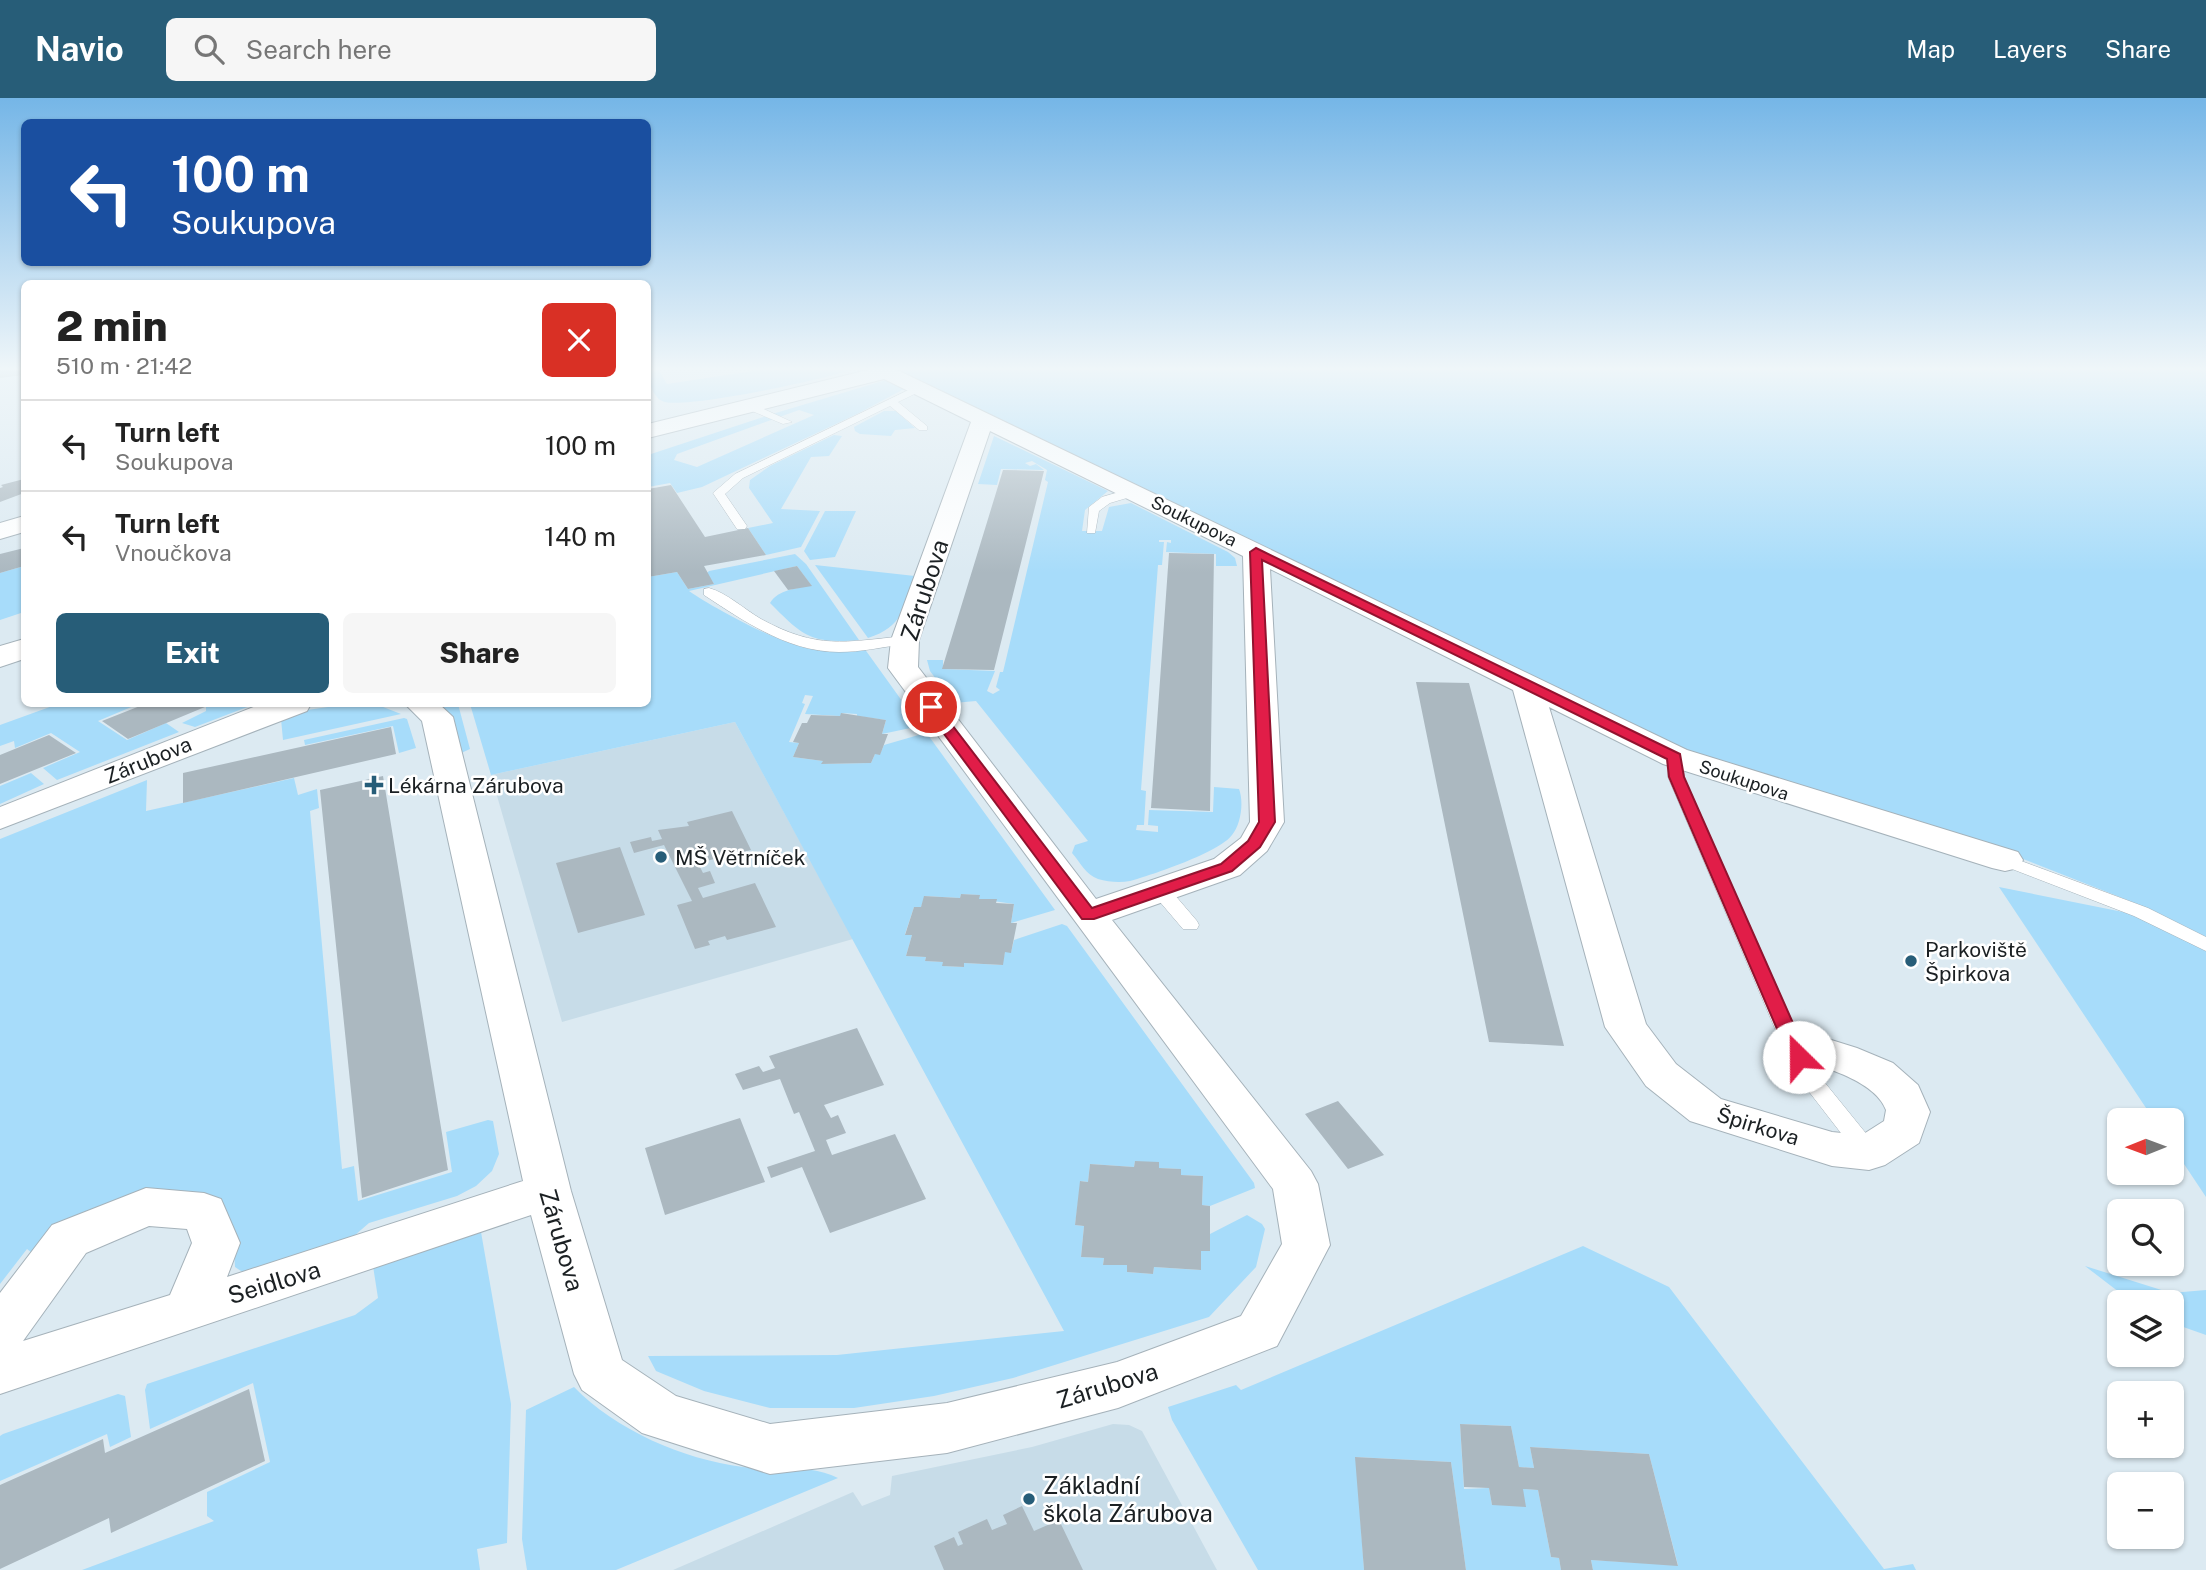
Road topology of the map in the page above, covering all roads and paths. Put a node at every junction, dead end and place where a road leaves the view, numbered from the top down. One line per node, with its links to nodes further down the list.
1 (824, 436): 6 (lane)
2 (977, 436): 12 (street, Zárubova)
3 (1019, 436): 4 (street, Soukupova)
4 (1133, 492): 7 (lane); 9 (street, Soukupova)
5 (21, 525): 8 (street)
6 (741, 526)
7 (1091, 530)
8 (0, 531)
9 (1256, 552): 16 (street, Soukupova); 22 (street)
10 (709, 592): 12 (lane)
11 (21, 635): 13 (street)
12 (905, 640): 23 (street, Zárubova)
13 (0, 642)
14 (21, 650): 15 (street)
15 (0, 657)
16 (1527, 684): 19 (street, Soukupova); 27 (street, Špirkova)
17 (284, 707): 20 (street, Zárubova)
18 (424, 707): 28 (street, Zárubova)
19 (1675, 757): 21 (street, Soukupova); 26 (lane)
20 (0, 819)
21 (2005, 860): 25 (lane)
22 (1161, 891): 23 (street); 24 (lane)
23 (1088, 915): 28 (street, Zárubova)
24 (1190, 925)
25 (2206, 944)
26 (1793, 1043): 27 (lane); 27 (street)
27 (1851, 1151)
28 (548, 1191): 29 (street, Seidlova)
29 (190, 1308): 30 (street); 31 (street, Seidlova)
30 (0, 1332)
31 (0, 1371)

